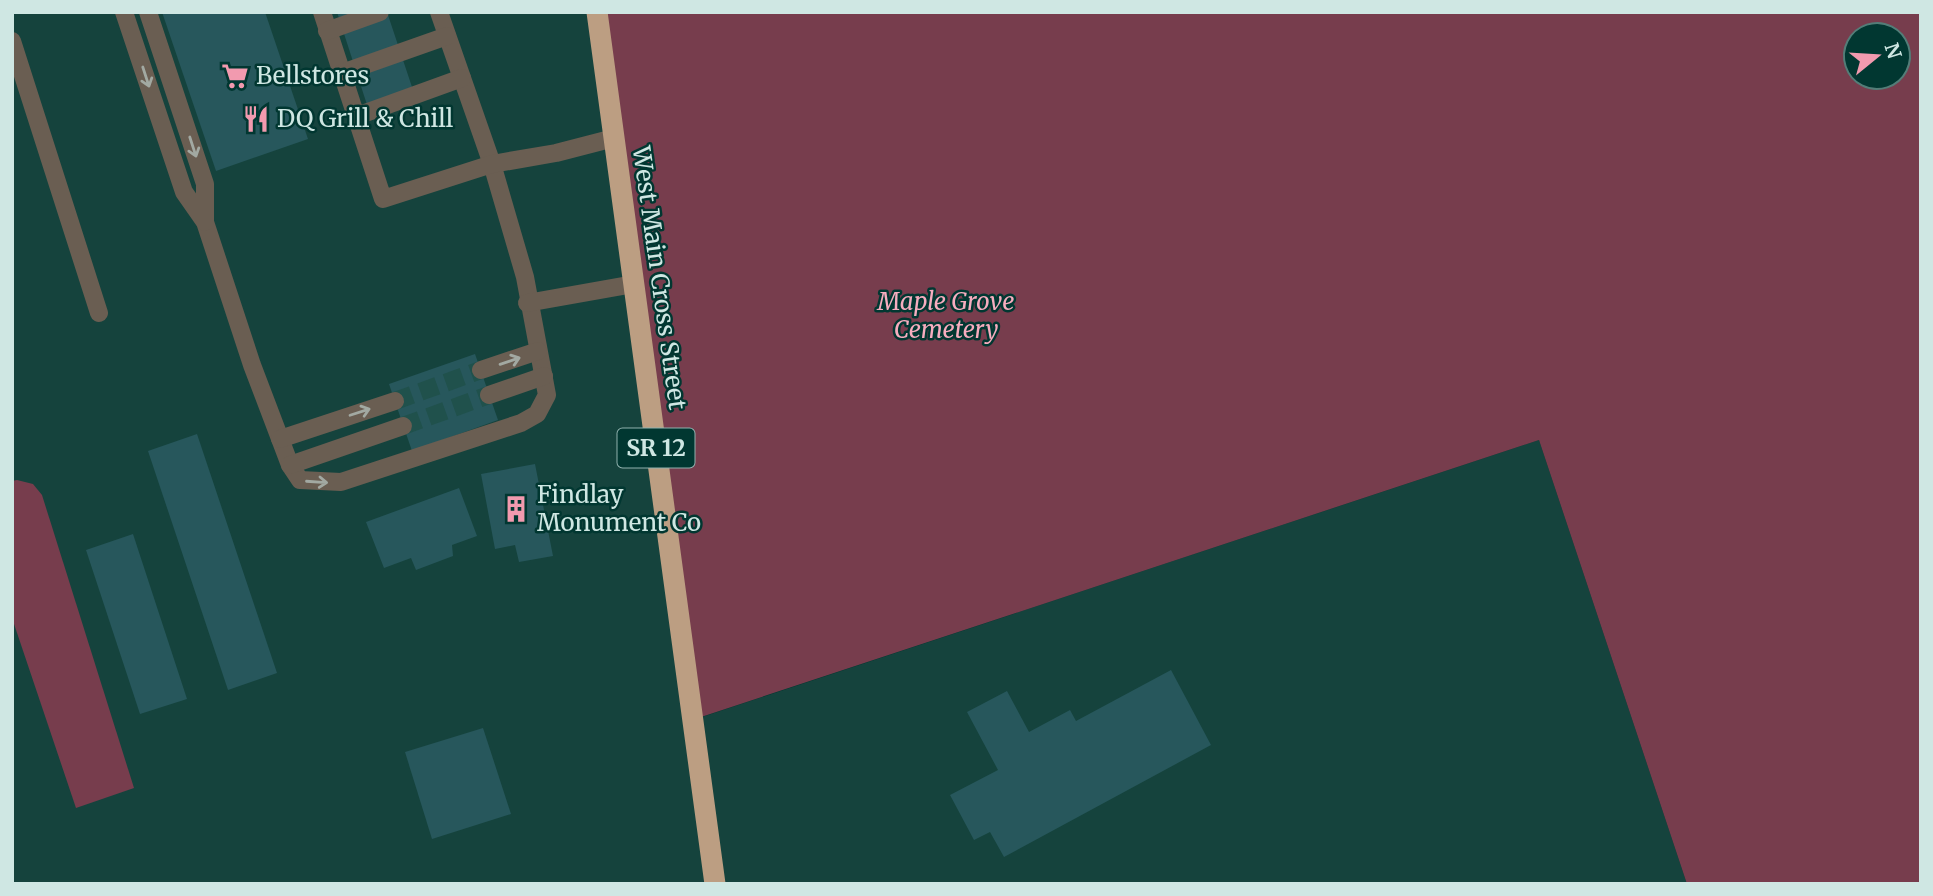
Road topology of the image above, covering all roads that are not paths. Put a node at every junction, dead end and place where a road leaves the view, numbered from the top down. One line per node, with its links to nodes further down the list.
1 (124, 12): 15 (street, one-way to 15)
2 (149, 12): 15 (street, one-way to 15)
3 (321, 12): 7 (street)
4 (380, 12): 7 (street)
5 (439, 12): 8 (street)
6 (597, 12): 13 (highway, West Main Cross Street / SR 12)
7 (327, 31): 10 (street)
8 (447, 36): 10 (street); 11 (street)
9 (12, 41): 18 (street)
10 (342, 73): 12 (street)
11 (462, 78): 12 (street); 14 (street)
12 (356, 116): 14 (street)
13 (614, 138): 14 (street); 16 (highway, West Main Cross Street / SR 12)
14 (492, 164): 17 (street)
15 (205, 222): 25 (street)
16 (634, 284): 17 (street); 27 (highway, West Main Cross Street / SR 12)
17 (527, 303): 19 (street)
18 (99, 313)
19 (538, 351): 20 (street, one-way to 19); 21 (street)
20 (481, 370)
21 (544, 376): 22 (street); 26 (street, one-way to 21)
22 (489, 395)
23 (395, 401): 25 (street, one-way to 23)
24 (404, 426): 26 (street)
25 (280, 439): 26 (street)
26 (290, 465)
27 (715, 884)

